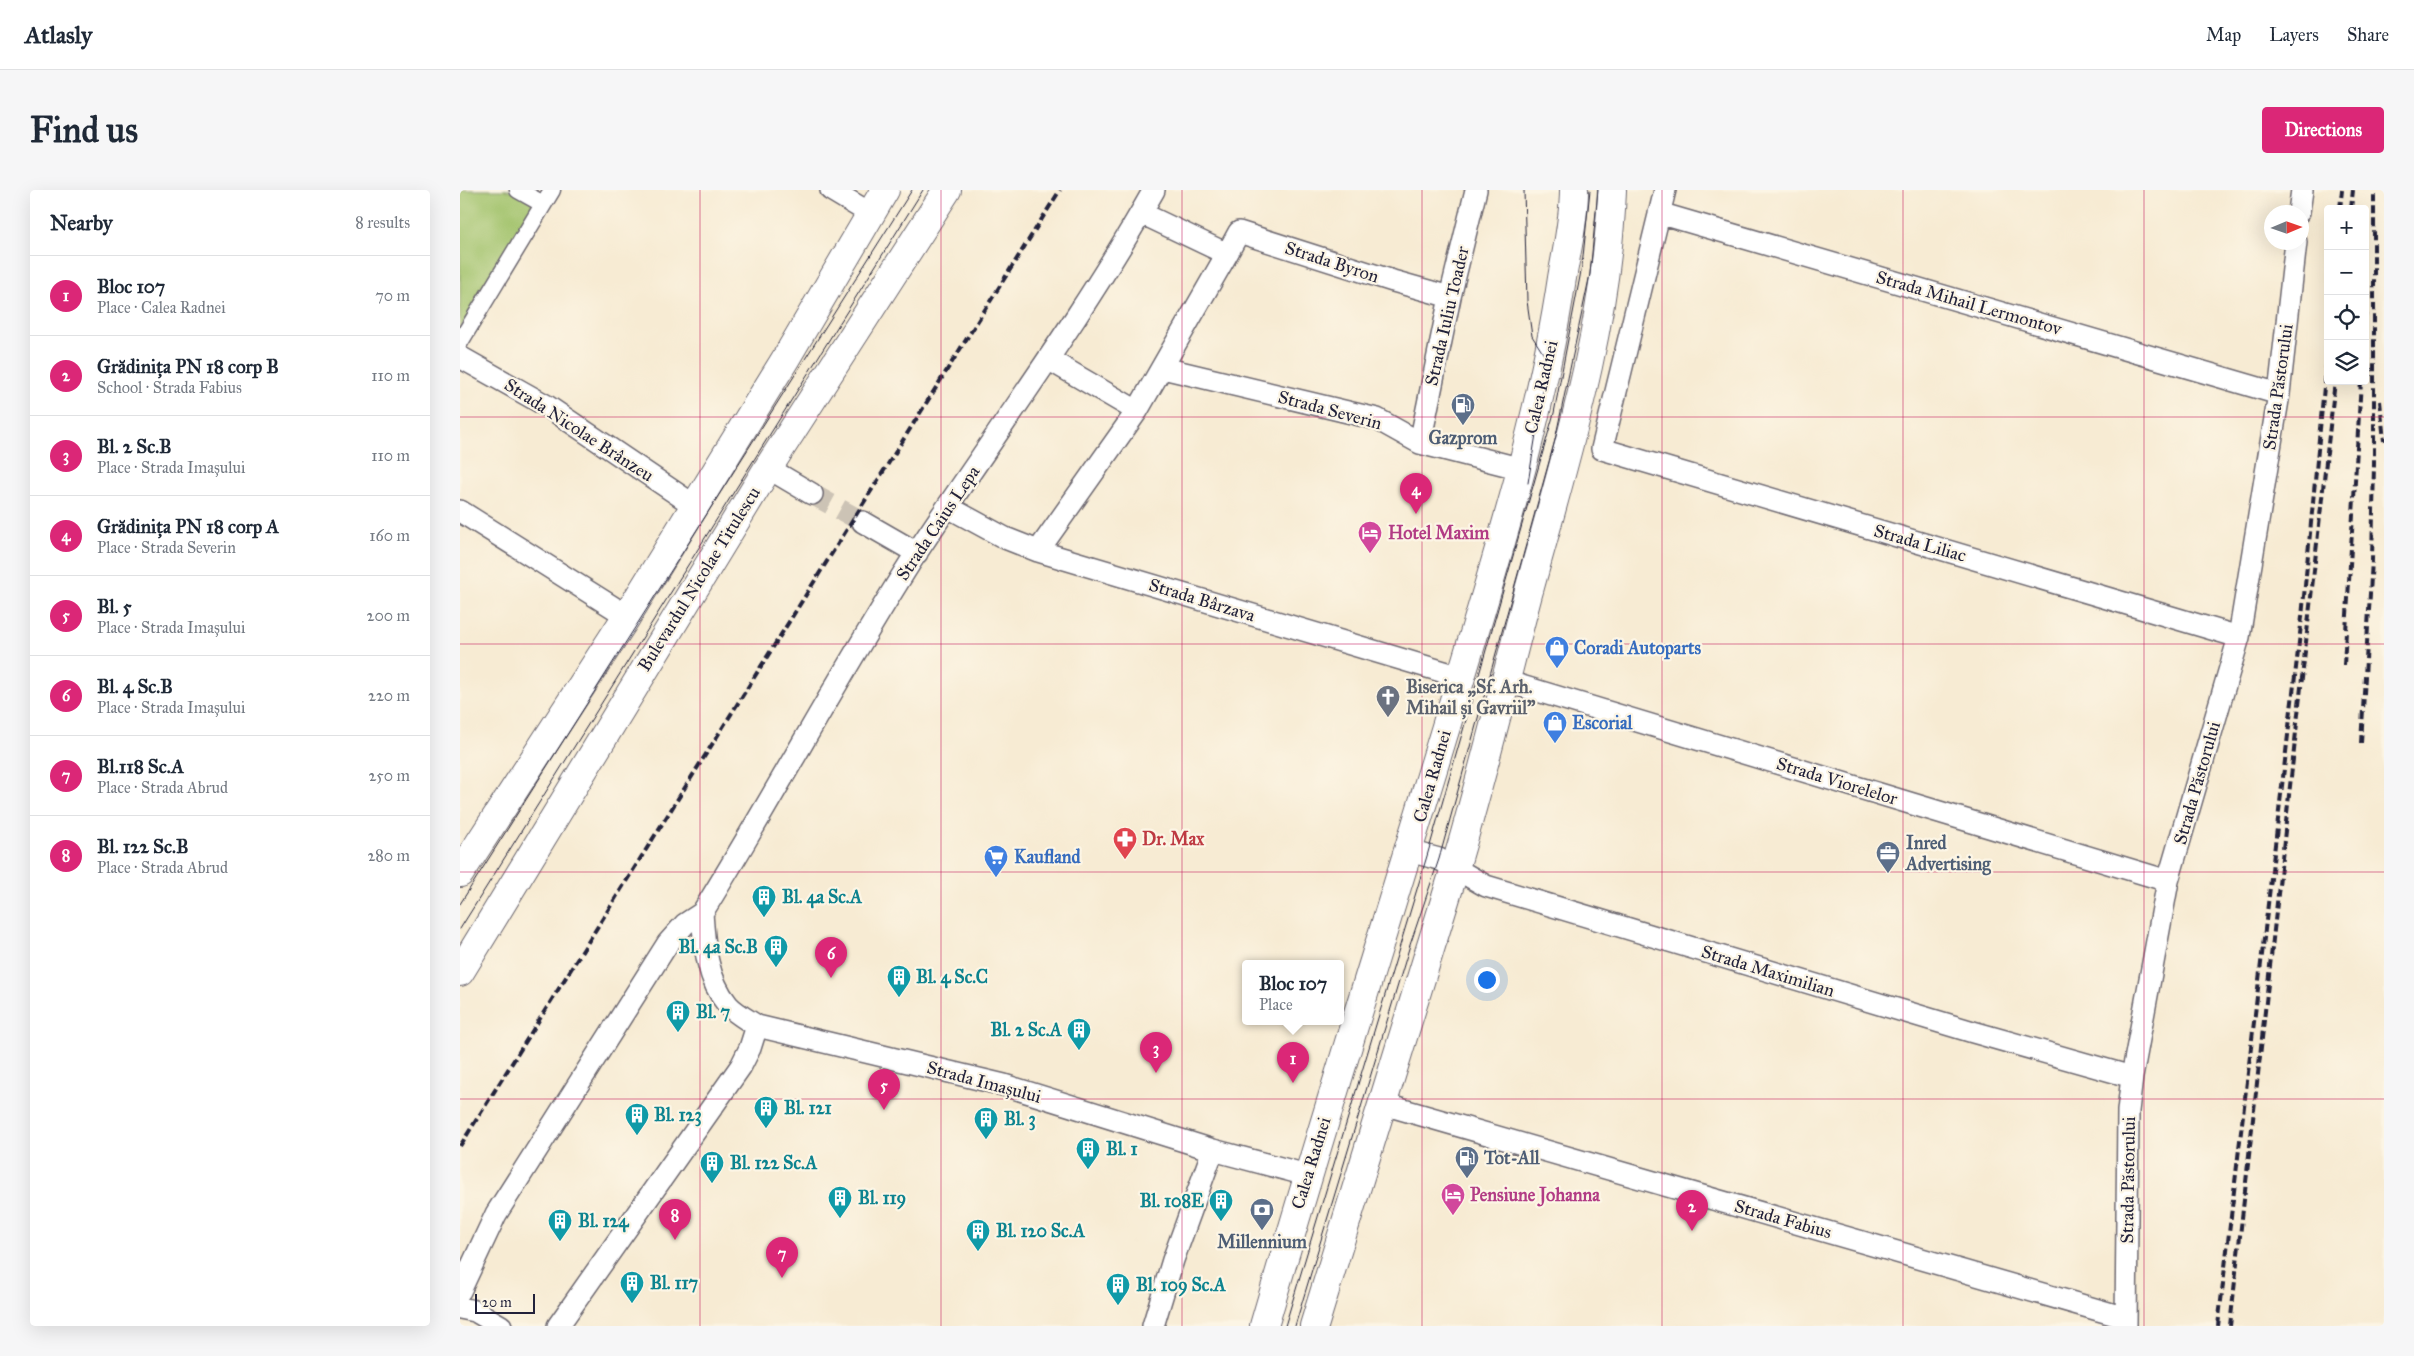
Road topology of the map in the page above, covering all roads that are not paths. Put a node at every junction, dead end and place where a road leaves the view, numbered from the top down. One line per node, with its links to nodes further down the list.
1 (518, 190): 12 (street)
2 (552, 190): 12 (street)
3 (831, 190): 16 (street)
4 (885, 190): 16 (main road)
5 (947, 190): 27 (main road, Bulevardul Nicolae Titulescu)
6 (1154, 190): 14 (street, Strada Caius Lepa)
7 (1476, 190): 19 (street, Strada Iuliu Toader)
8 (1574, 190): 28 (main road, Calea Radnei)
9 (1612, 190): 39 (main road)
10 (1665, 190): 15 (street)
11 (2302, 190): 13 (street)
12 (543, 204): 20 (street)
13 (2300, 205)
14 (1141, 212): 18 (street); 22 (street, Strada Caius Lepa)
15 (1659, 213): 24 (street, Strada Mihail Lermontov); 37 (street, Strada Liliac)
16 (870, 214): 30 (main road)
17 (2295, 250): 24 (street, Strada Păstorului)
18 (1223, 252): 19 (street, Strada Byron); 23 (street)
19 (1450, 297): 26 (street, Strada Iuliu Toader)
20 (460, 342)
21 (460, 357): 30 (street, Strada Nicolae Brânzeu)
22 (1048, 359): 25 (street); 31 (street, Strada Caius Lepa)
23 (1163, 368): 25 (street); 26 (street, Strada Severin)
24 (2279, 394): 37 (street, Strada Păstorului)
25 (1137, 411): 34 (street)
26 (1420, 443): 28 (street, Strada Severin)
27 (768, 468): 29 (street); 45 (main road, Bulevardul Nicolae Titulescu)
28 (1522, 469): 38 (main road, Calea Radnei)
29 (812, 494)
30 (695, 506): 36 (main road)
31 (948, 507): 34 (street, Strada Bârzava); 35 (street, Strada Caius Lepa)
32 (460, 510): 36 (street)
33 (863, 522): 35 (street)
34 (1038, 551): 38 (street, Strada Bârzava)
35 (917, 552): 44 (street, Strada Caius Lepa)
36 (627, 616): 42 (main road)
37 (2239, 637): 43 (street, Strada Păstorului)
38 (1461, 677): 40 (main road, Calea Radnei)
39 (1505, 681): 41 (main road); 43 (street, Strada Viorelelor)
40 (1409, 851): 41 (street, Strada Maximilian); 50 (main road, Calea Radnei)
41 (1455, 867): 47 (street, Strada Maximilian); 48 (main road)
42 (460, 874)
43 (2168, 881): 47 (street, Strada Păstorului)
44 (702, 913): 46 (street, Strada Imașului); 51 (street)
45 (460, 972)
46 (756, 1026): 49 (street, Strada Imașului); 55 (street)
47 (2132, 1077): 53 (street, Strada Păstorului)
48 (1383, 1104): 53 (street, Strada Fabius); 58 (main road)
49 (1213, 1150): 50 (street, Strada Imașului); 56 (street)
50 (1307, 1175): 57 (main road, Calea Radnei)
51 (460, 1291)
52 (460, 1308): 54 (street)
53 (2126, 1322)
54 (501, 1326)
55 (558, 1326)
56 (1153, 1326)
57 (1264, 1326)
58 (1314, 1326)

